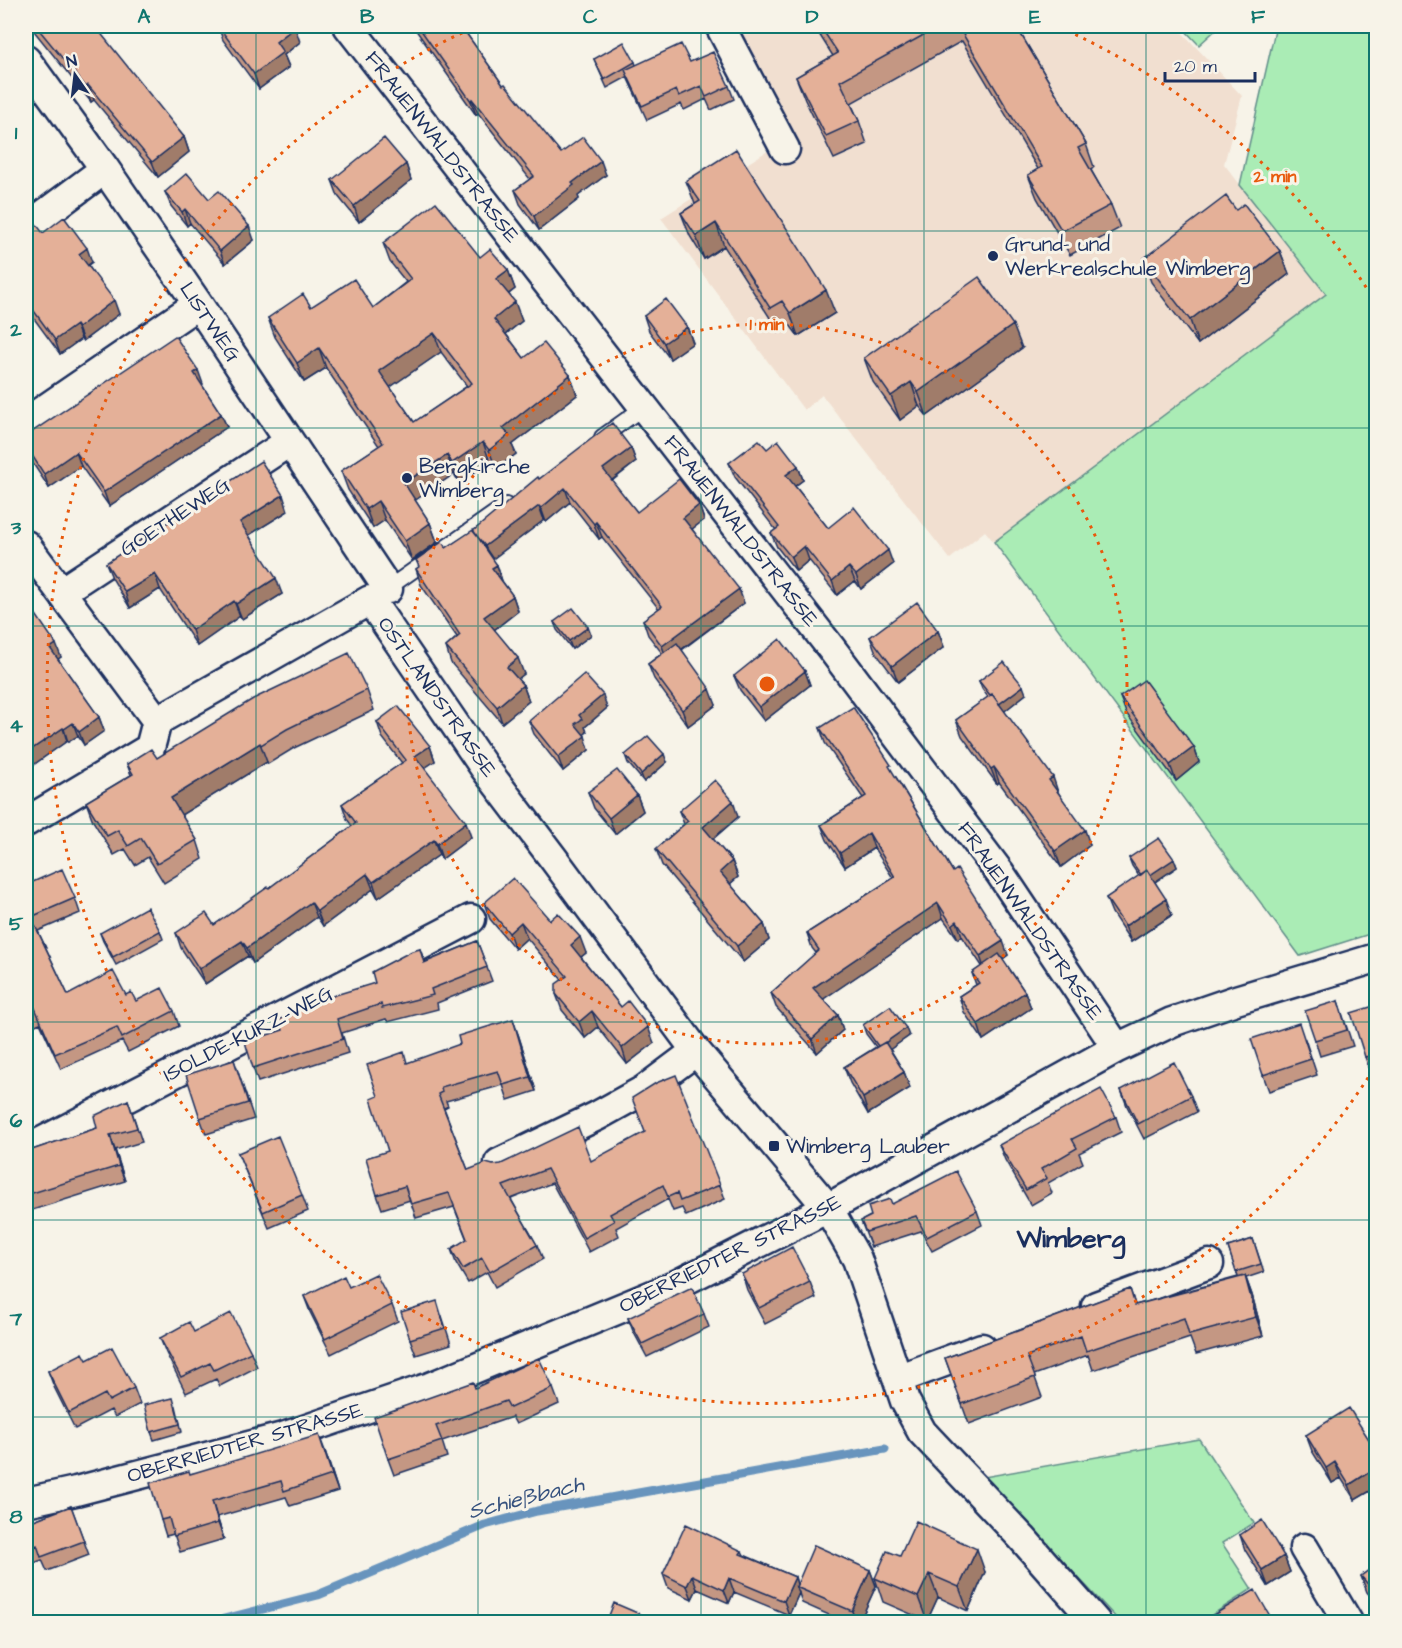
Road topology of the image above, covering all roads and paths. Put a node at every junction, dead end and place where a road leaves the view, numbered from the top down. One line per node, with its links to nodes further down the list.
1 (348, 26): 8 (street, FRAUENWALDSTRASSE)
2 (720, 26): 4 (street)
3 (26, 60): 5 (street, LISTWEG)
4 (785, 149)
5 (105, 169): 6 (street); 7 (street, LISTWEG)
6 (26, 228)
7 (198, 304): 9 (street); 10 (street, LISTWEG)
8 (644, 407): 11 (lane); 20 (street, FRAUENWALDSTRASSE)
9 (26, 422)
10 (289, 442): 14 (street, GOETHEWEG); 15 (street, LISTWEG)
11 (587, 447)
12 (521, 495): 15 (lane)
13 (26, 545): 14 (street)
14 (61, 592): 16 (street)
15 (379, 595): 16 (street, OSTLANDSTRASSE); 21 (street, OSTLANDSTRASSE)
16 (157, 721): 17 (street)
17 (27, 817)
18 (471, 919): 22 (street, ISOLDE-KURZ-WEG)
19 (1377, 958): 20 (street, OBERRIEDTER STRASSE)
20 (1117, 1048): 24 (street, OBERRIEDTER STRASSE)
21 (696, 1051): 23 (street); 24 (street, OSTLANDSTRASSE)
22 (26, 1150)
23 (499, 1163)
24 (828, 1208): 28 (street, OSTLANDSTRASSE); 29 (street, OBERRIEDTER STRASSE)
25 (1209, 1264): 26 (street)
26 (1076, 1313)
27 (1009, 1338): 28 (street)
28 (898, 1379): 31 (street, OSTLANDSTRASSE)
29 (26, 1502)
30 (1304, 1548): 32 (street)
31 (1096, 1623)
32 (1348, 1623)

